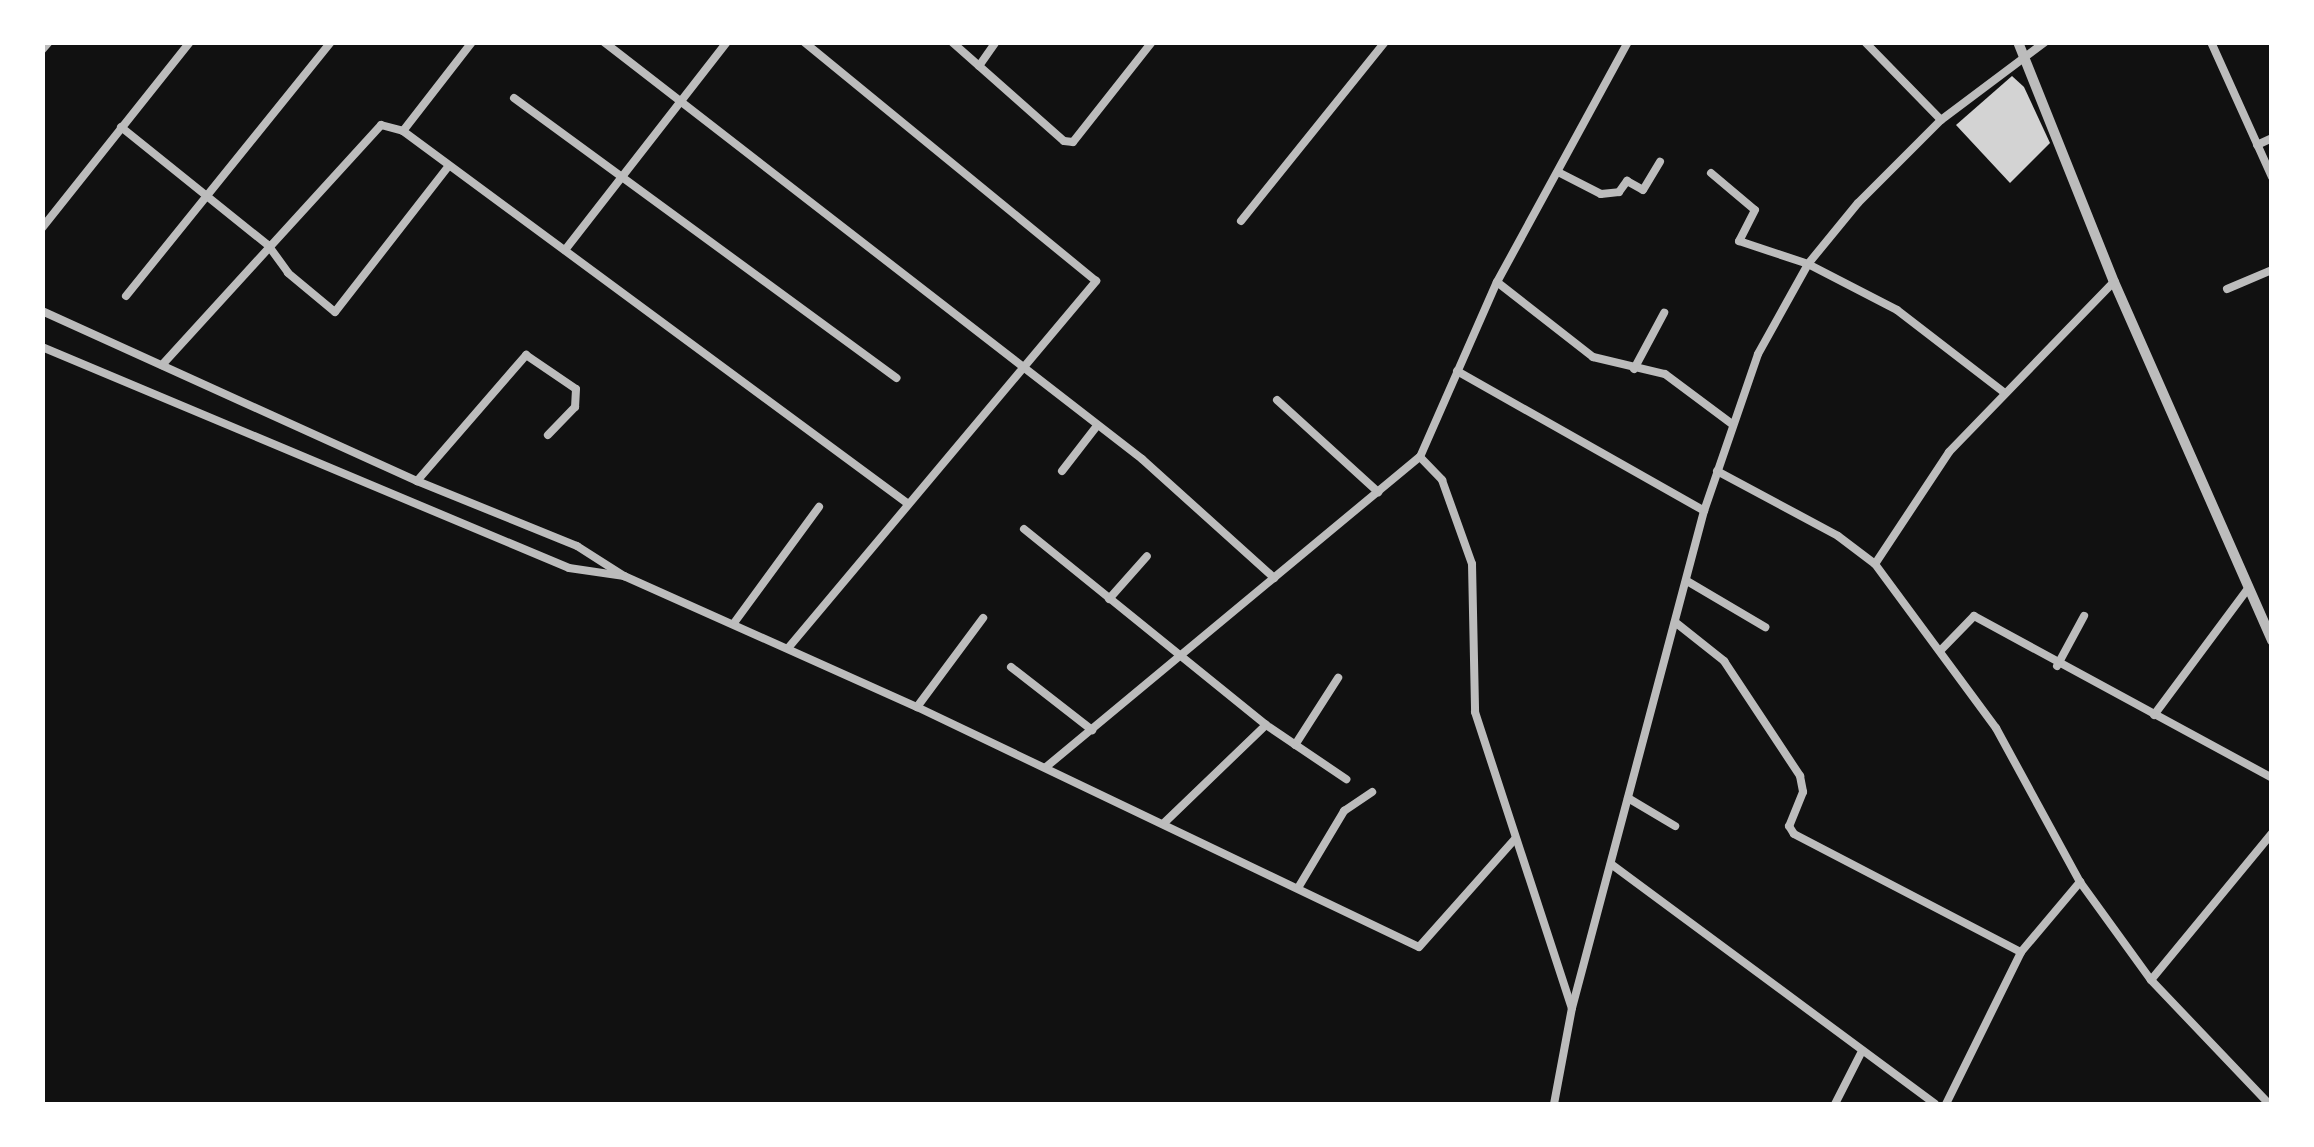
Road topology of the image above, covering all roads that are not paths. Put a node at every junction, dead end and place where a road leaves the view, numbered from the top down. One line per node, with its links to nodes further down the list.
1 (49, 42): 17 (street)
2 (190, 42): 23 (street)
3 (331, 42): 33 (street)
4 (472, 42): 24 (street)
5 (604, 42): 21 (street)
6 (728, 42): 21 (street)
7 (804, 42): 49 (street)
8 (952, 42): 19 (street)
9 (996, 42): 19 (street)
10 (1152, 42): 19 (street)
11 (1385, 42): 34 (street)
12 (1628, 42): 29 (street)
13 (1866, 42): 22 (street)
14 (2018, 42): 18 (street)
15 (2045, 42): 18 (street)
16 (2212, 42): 26 (street)
17 (42, 50)
18 (2023, 56): 22 (street); 41 (street)
19 (979, 66)
20 (514, 98): 32 (street)
21 (680, 104): 32 (street); 49 (street)
22 (1941, 120): 38 (street)
23 (121, 128): 33 (street); 35 (street)
24 (403, 131): 28 (street); 36 (street)
25 (2272, 138): 26 (street)
26 (2257, 145): 31 (street)
27 (1660, 162): 29 (street)
28 (447, 168): 36 (street); 37 (street)
29 (1558, 172): 40 (street)
30 (1711, 172): 38 (street)
31 (2272, 177)
32 (620, 180): 37 (street); 51 (street)
33 (206, 196): 36 (street); 43 (street)
34 (1241, 221)
35 (42, 228)
36 (268, 245): 47 (street)
37 (565, 250): 62 (street)
38 (1808, 264): 52 (street); 54 (street)
39 (2272, 270): 42 (street)
40 (1498, 282): 48 (street); 50 (street)
41 (2114, 282): 52 (street); 73 (street)
42 (2227, 289)
43 (126, 296)
44 (42, 310): 47 (street)
45 (1664, 313): 48 (street)
46 (42, 348): 67 (street)
47 (162, 365): 60 (street)
48 (1634, 369): 54 (street)
49 (1026, 371): 55 (street); 62 (street)
50 (1457, 371): 57 (street); 64 (street)
51 (896, 378)
52 (2002, 391): 69 (street)
53 (1277, 400): 61 (street)
54 (1732, 424): 58 (street)
55 (1096, 427): 59 (street); 71 (street)
56 (548, 435): 60 (street)
57 (1420, 457): 61 (street); 100 (street)
58 (1717, 470): 64 (street); 69 (street)
59 (1062, 471)
60 (417, 481): 65 (street)
61 (1378, 492): 71 (street)
62 (907, 504): 81 (street)
63 (819, 508): 78 (street)
64 (1704, 511): 72 (street)
65 (535, 528): 67 (street); 70 (street)
66 (1024, 530): 74 (street)
67 (525, 550): 70 (street)
68 (1146, 556): 74 (street)
69 (1876, 564): 82 (street)
70 (624, 576): 78 (street)
71 (1274, 578): 83 (street)
72 (1687, 581): 77 (street); 79 (street)
73 (2247, 590): 80 (street); 88 (street)
74 (1108, 599): 83 (street)
75 (2084, 616): 84 (street)
76 (983, 618): 87 (street)
77 (1675, 622): 96 (street); 104 (street)
78 (734, 623): 81 (street)
79 (1765, 627)
80 (2272, 641)
81 (789, 648): 87 (street)
82 (1940, 651): 84 (street); 102 (street)
83 (1179, 657): 89 (street); 90 (street)
84 (2057, 666): 88 (street)
85 (1011, 668): 90 (street)
86 (1338, 678): 91 (street)
87 (918, 706): 92 (street)
88 (2154, 715): 93 (street)
89 (1266, 725): 91 (street); 97 (street)
90 (1092, 730): 92 (street)
91 (1295, 744): 94 (street)
92 (1046, 767): 97 (street)
93 (2272, 778)
94 (1346, 779)
95 (1372, 792): 103 (street)
96 (1628, 798): 98 (street); 101 (street)
97 (1164, 824): 103 (street)
98 (1674, 826)
99 (2272, 833): 105 (street)
100 (1515, 839): 103 (street); 106 (street)
101 (1611, 864): 106 (street); 107 (street)
102 (2080, 882): 104 (street); 105 (street)
103 (1298, 888)
104 (2022, 952): 111 (street)
105 (2150, 980): 112 (street)
106 (1572, 1008): 108 (street)
107 (1861, 1053): 109 (street); 110 (street)
108 (1554, 1104)
109 (1836, 1104)
110 (1935, 1104)
111 (1946, 1104)
112 (2269, 1104)

